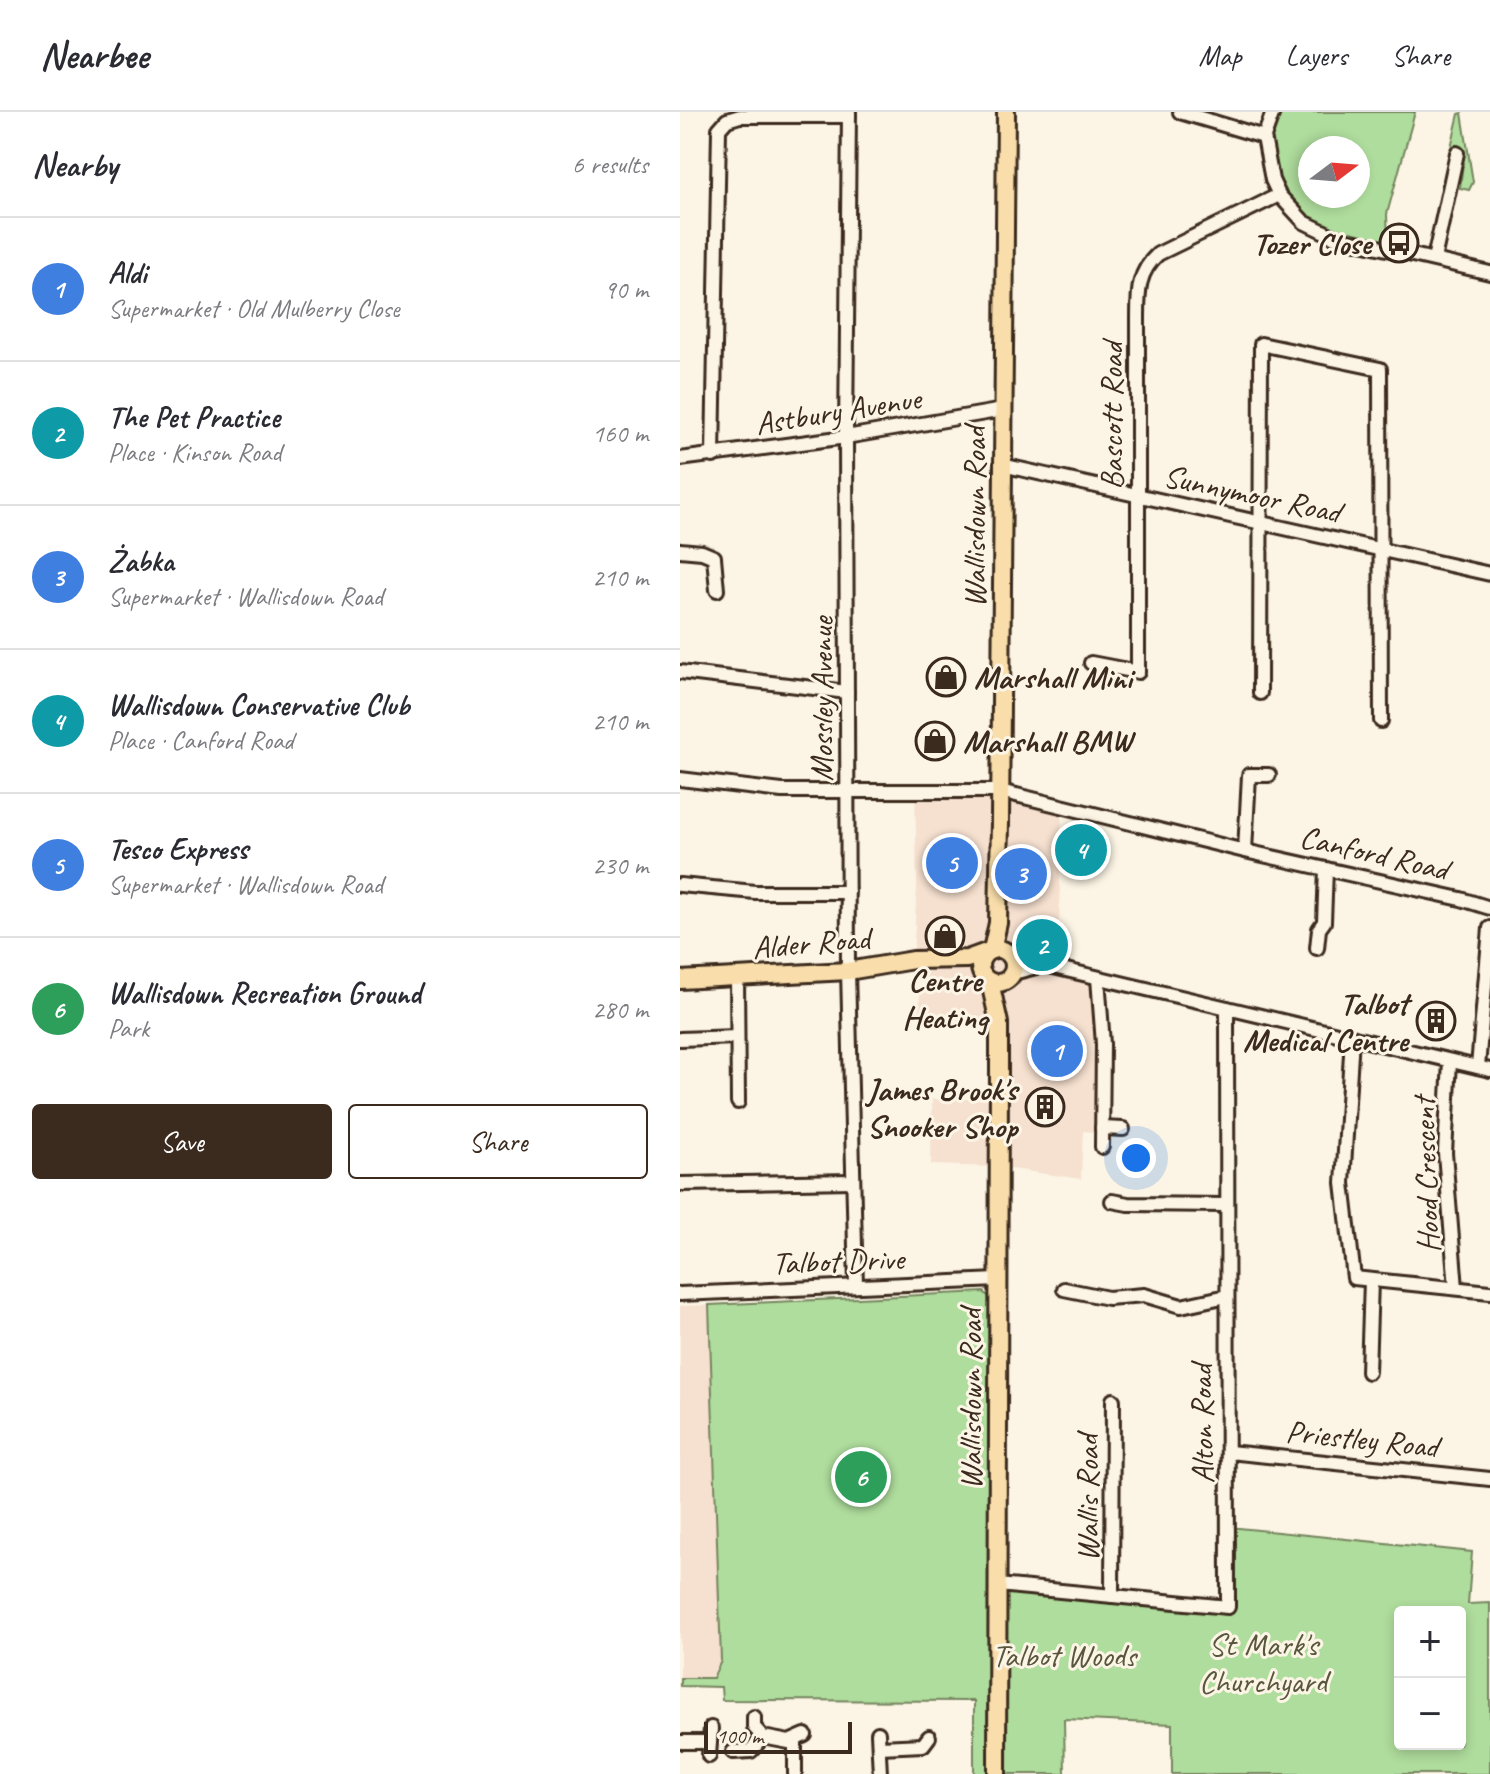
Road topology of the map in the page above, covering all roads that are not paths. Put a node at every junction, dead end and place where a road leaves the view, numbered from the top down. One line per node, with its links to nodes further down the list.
1 (1006, 112): 10 (main road, Wallisdown Road)
2 (1180, 112): 5 (street)
3 (1273, 112): 5 (street)
4 (849, 114): 11 (street, Mossley Avenue); 12 (street)
5 (1264, 137): 7 (street)
6 (1457, 153): 8 (street)
7 (1279, 195): 8 (street); 15 (street, Bascott Road)
8 (1434, 259): 9 (street)
9 (1490, 273)
10 (1003, 410): 11 (street, Astbury Avenue); 14 (main road, Wallisdown Road)
11 (846, 437): 12 (street, Astbury Avenue); 23 (street, Mossley Avenue)
12 (713, 456): 13 (street, Astbury Avenue)
13 (680, 459)
14 (1002, 465): 15 (street, Sunnymoor Road); 28 (main road, Wallisdown Road)
15 (1137, 495): 16 (street, Sunnymoor Road); 21 (street, Bascott Road)
16 (1260, 521): 17 (street, Sunnymoor Road); 17 (street); 24 (street)
17 (1379, 549): 19 (street, Sunnymoor Road); 25 (street)
18 (680, 550): 20 (street)
19 (1490, 574)
20 (717, 590)
21 (1091, 663)
22 (680, 672): 23 (street)
23 (847, 692): 29 (street, Mossley Avenue)
24 (1260, 693)
25 (1381, 721)
26 (1269, 775): 30 (street)
27 (680, 779): 29 (street, Canford Road)
28 (1000, 791): 29 (street, Canford Road); 30 (street, Canford Road); 38 (main road, Wallisdown Road)
29 (847, 792): 33 (street, Mossley Avenue)
30 (1245, 851): 31 (street, Canford Road)
31 (1326, 869): 34 (street, Canford Road); 36 (street)
32 (680, 885): 33 (street)
33 (848, 892): 39 (street, Mossley Avenue)
34 (1490, 908)
35 (1490, 928): 50 (street)
36 (1317, 948)
37 (946, 960): 38 (main road, Alder Road); 39 (main road, Alder Road); 43 (main road, Alder Road)
38 (1003, 960): 41 (street); 43 (main road); 43 (main road); 45 (main road, Wallisdown Road)
39 (848, 971): 40 (main road, Alder Road); 55 (street, Mossley Avenue)
40 (737, 977): 42 (main road, Alder Road); 46 (street)
41 (1098, 978): 44 (street); 52 (street)
42 (680, 980)
43 (987, 981): 45 (main road, Wallisdown Road)
44 (1227, 1008): 47 (street); 58 (street, Alton Road)
45 (999, 1023): 59 (main road, Wallisdown Road)
46 (737, 1037): 48 (street); 51 (street)
47 (1352, 1037): 49 (street); 60 (street, Hood Crescent)
48 (680, 1039)
49 (1450, 1061): 50 (street); 62 (street, Hood Crescent)
50 (1484, 1069)
51 (738, 1102)
52 (1102, 1128): 53 (street); 54 (street)
53 (1123, 1129)
54 (1102, 1147)
55 (853, 1181): 56 (street); 61 (street, Mossley Avenue)
56 (680, 1184)
57 (1112, 1201): 58 (street)
58 (1227, 1205): 66 (street, Alton Road)
59 (998, 1280): 61 (street, Talbot Drive); 71 (main road, Wallisdown Road)
60 (1371, 1281): 62 (street, Hood Crescent); 67 (street)
61 (856, 1286): 65 (street, Talbot Drive)
62 (1456, 1288): 64 (street, Hood Crescent)
63 (1064, 1289): 66 (street)
64 (1490, 1292)
65 (680, 1294)
66 (1227, 1296): 69 (street, Alton Road)
67 (1368, 1372)
68 (1113, 1400): 72 (street, Wallis Road)
69 (1229, 1452): 70 (street, Priestley Road); 72 (street, Alton Road)
70 (1490, 1479)
71 (998, 1585): 72 (street, Alton Road); 87 (main road, Wallisdown Road)
72 (1112, 1596)
73 (754, 1717): 76 (street)
74 (711, 1728): 79 (street)
75 (878, 1733): 81 (street)
76 (763, 1737): 82 (street); 85 (street)
77 (929, 1737): 80 (street)
78 (680, 1742): 79 (street)
79 (710, 1742): 83 (street)
80 (912, 1746): 81 (street); 84 (street)
81 (880, 1747): 86 (street)
82 (733, 1752)
83 (709, 1756)
84 (929, 1758)
85 (795, 1774)
86 (880, 1774)
87 (997, 1774)

